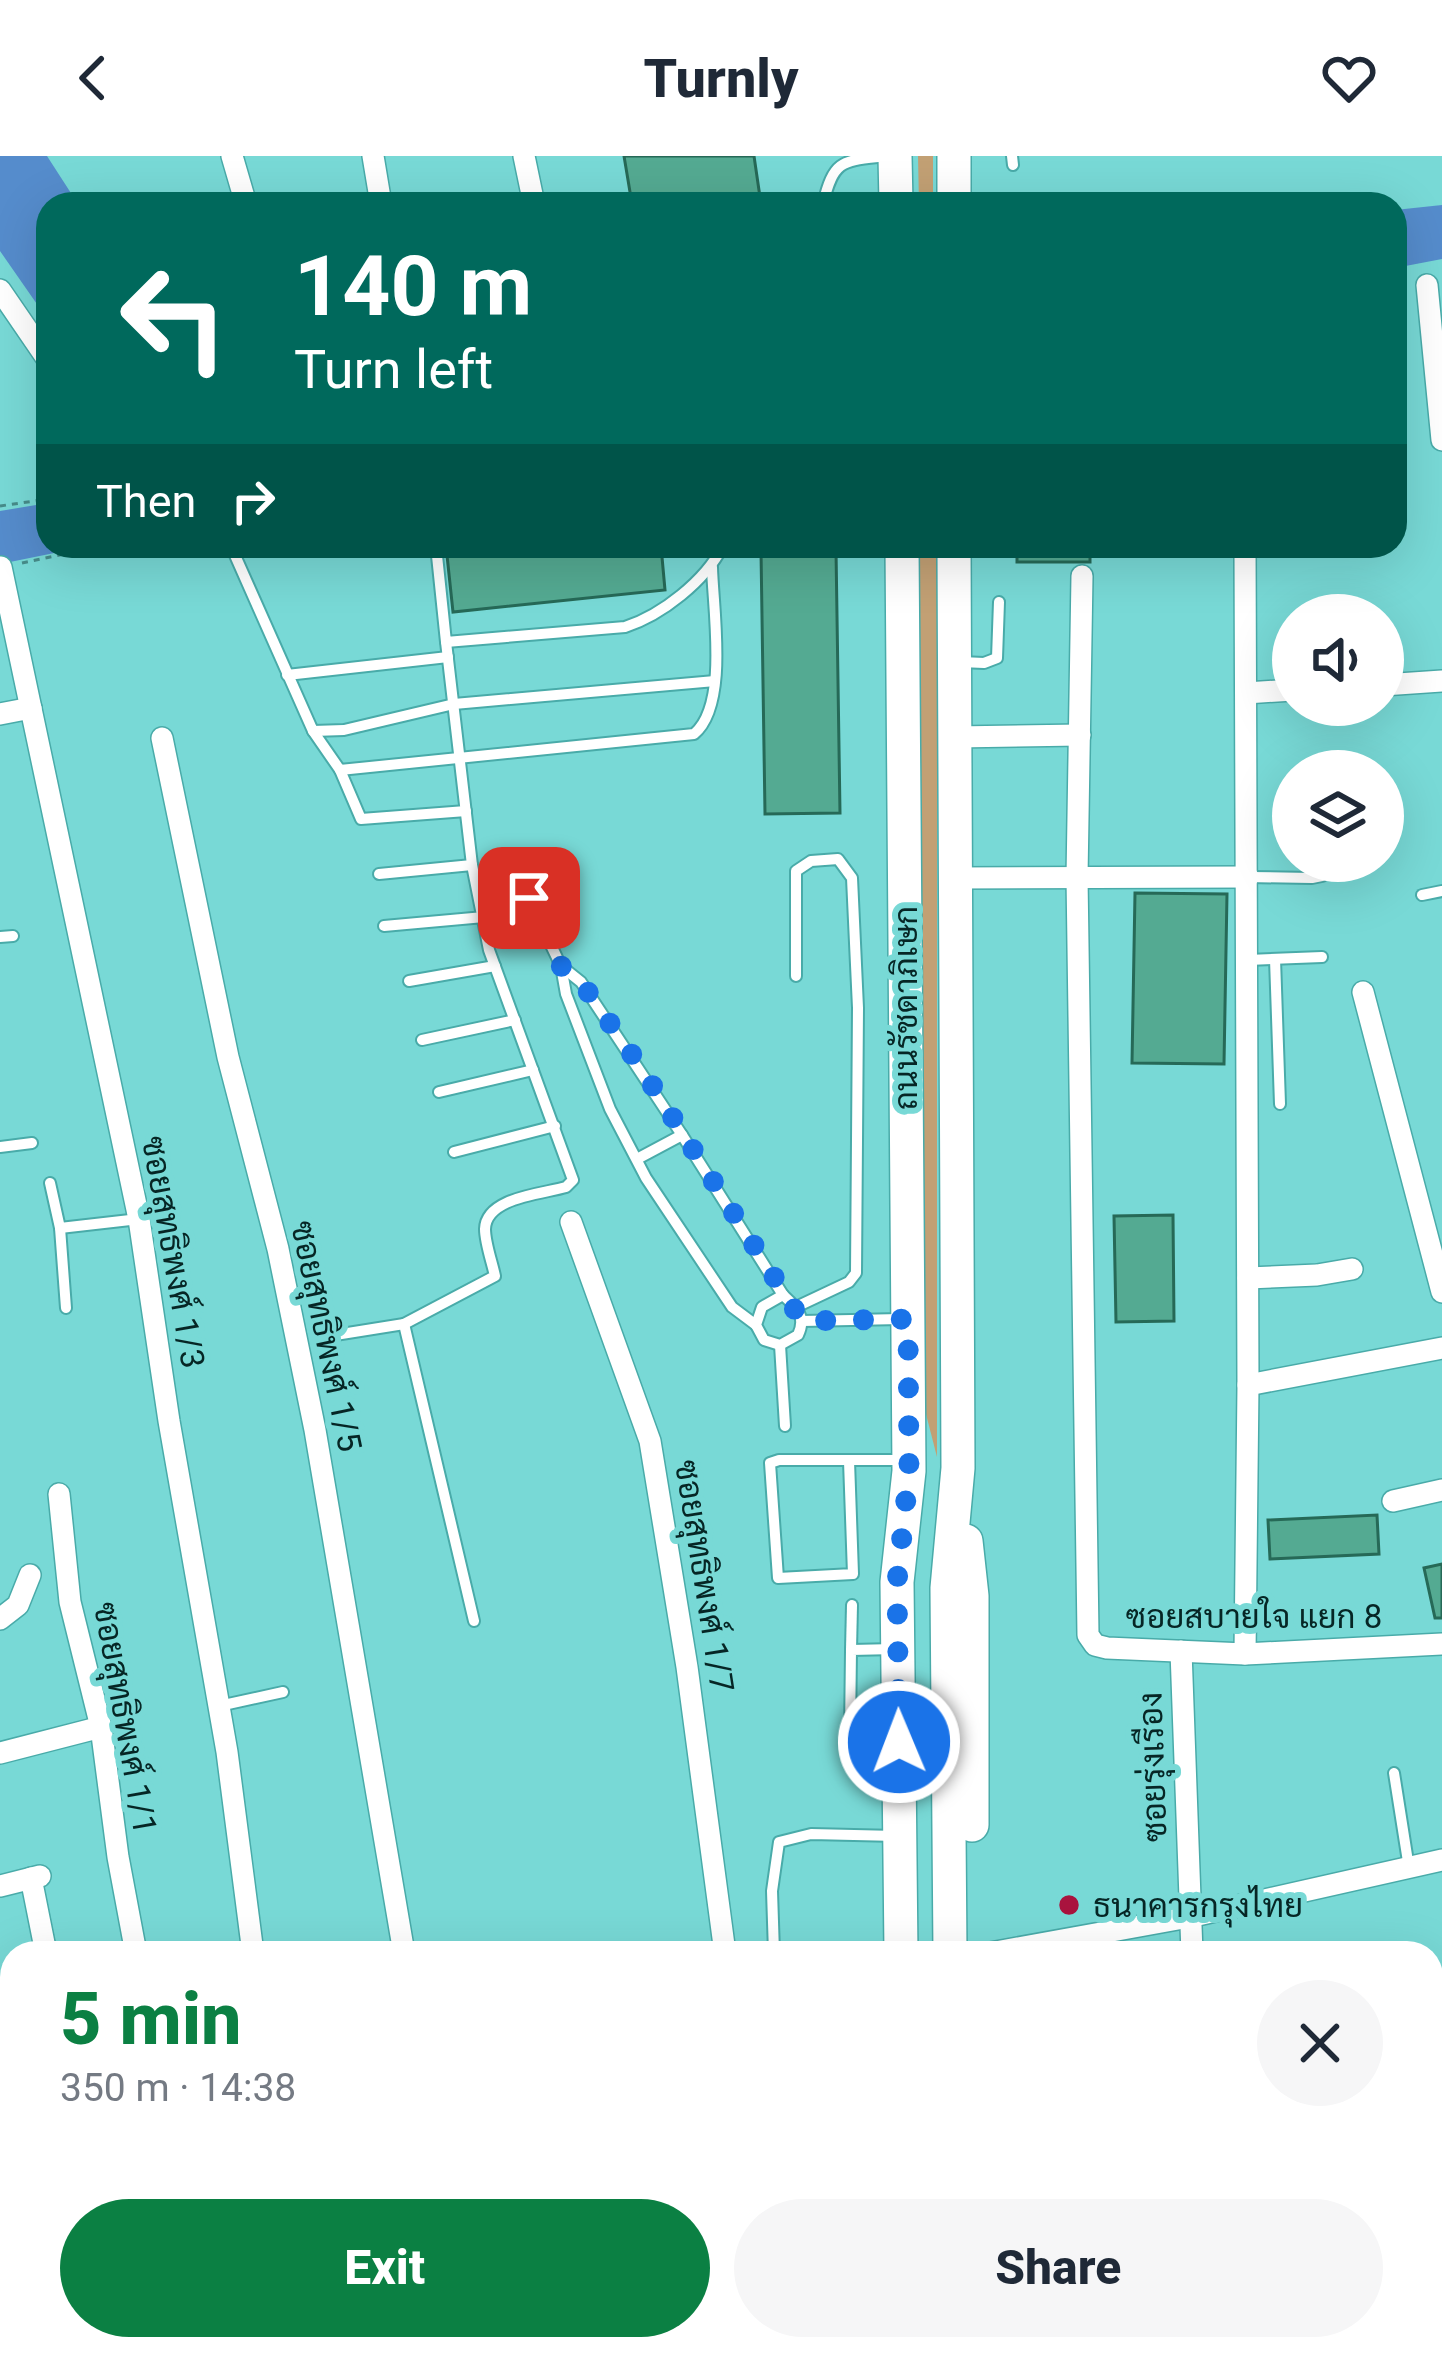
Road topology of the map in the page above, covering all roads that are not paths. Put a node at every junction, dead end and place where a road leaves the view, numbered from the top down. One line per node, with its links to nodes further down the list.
1 (373, 156): 7 (street)
2 (524, 156): 8 (street)
3 (894, 156): 9 (lane); 10 (main road)
4 (954, 156): 11 (main road)
5 (237, 157): 6 (street)
6 (244, 192)
7 (379, 192)
8 (532, 192)
9 (826, 192)
10 (896, 192)
11 (954, 192)
12 (1427, 285): 15 (street)
13 (0, 290): 14 (street)
14 (36, 342)
15 (1442, 440)
16 (236, 558): 29 (lane)
17 (437, 558): 26 (lane)
18 (717, 558): 23 (lane)
19 (902, 558): 85 (main road, ถนนรัชดาภิเษก)
20 (954, 558): 28 (main road, ถนนรัชดาภิเษก)
21 (1245, 558): 34 (street)
22 (1, 567): 36 (street, ซอยสุทธิพงศ์ 1/3)
23 (712, 567): 26 (lane); 30 (lane)
24 (1082, 576): 39 (street)
25 (999, 602): 28 (lane)
26 (446, 642): 27 (lane)
27 (448, 657): 29 (lane); 35 (lane)
28 (955, 662): 40 (main road, ถนนรัชดาภิเษก)
29 (287, 675): 38 (lane)
30 (715, 681): 35 (lane); 42 (lane)
31 (1442, 682): 32 (street)
32 (1404, 684)
33 (1272, 691): 34 (street)
34 (1246, 693): 48 (street)
35 (454, 704): 38 (lane); 42 (lane)
36 (32, 708): 37 (street); 76 (street, ซอยสุทธิพงศ์ 1/3)
37 (0, 714)
38 (313, 731): 43 (lane)
39 (1080, 735): 40 (street); 51 (street)
40 (956, 737): 50 (main road, ถนนรัชดาภิเษก)
41 (162, 738): 123 (street, ซอยสุทธิพงศ์ 1/5)
42 (460, 760): 43 (lane); 44 (lane)
43 (340, 770): 44 (lane)
44 (466, 811): 46 (lane)
45 (512, 864): 60 (lane)
46 (472, 865): 47 (lane); 54 (lane)
47 (379, 874)
48 (1248, 877): 49 (lane); 51 (street); 58 (street)
49 (1272, 877)
50 (956, 878): 51 (street); 96 (main road, ถนนรัชดาภิเษก)
51 (1077, 878): 107 (street, ซอยสบายใจ แยก 8)
52 (1442, 891): 53 (lane)
53 (1422, 895)
54 (484, 917): 55 (lane); 59 (lane)
55 (384, 926)
56 (1322, 957): 57 (lane)
57 (1275, 958): 58 (lane); 68 (lane)
58 (1247, 960): 80 (street)
59 (495, 966): 62 (lane); 64 (lane)
60 (561, 966): 70 (lane); 74 (lane)
61 (796, 976): 83 (lane)
62 (409, 981)
63 (1363, 992): 81 (street)
64 (515, 1020): 65 (lane); 66 (lane)
65 (422, 1040)
66 (533, 1070): 67 (lane); 69 (lane)
67 (439, 1092)
68 (1280, 1104)
69 (555, 1126): 73 (lane); 87 (lane)
70 (682, 1135): 74 (lane); 82 (lane)
71 (32, 1143): 72 (lane)
72 (0, 1147)
73 (454, 1152)
74 (637, 1159): 88 (lane)
75 (50, 1183): 78 (lane)
76 (139, 1219): 78 (lane); 110 (street, ซอยสุทธิพงศ์ 1/3)
77 (571, 1222): 124 (street, ซอยสุทธิพงศ์ 1/7)
78 (60, 1228): 84 (lane)
79 (1352, 1269): 80 (street)
80 (1248, 1278): 92 (street)
81 (1442, 1292)
82 (783, 1295): 83 (lane); 88 (lane)
83 (796, 1307): 86 (lane)
84 (67, 1308)
85 (908, 1319): 86 (lane); 95 (main road, ถนนรัชดาภิเษก)
86 (802, 1321): 90 (lane)
87 (404, 1324): 89 (lane); 103 (lane)
88 (756, 1324): 90 (lane)
89 (329, 1336)
90 (780, 1346): 93 (lane)
91 (1442, 1348): 92 (street)
92 (1248, 1385): 108 (street)
93 (785, 1426)
94 (849, 1461): 94 (lane); 95 (lane)
95 (909, 1465): 105 (main road, ถนนรัชดาภิเษก); 127 (main road, ถนนรัชดาภิเษก)
96 (958, 1468): 128 (main road, ถนนรัชดาภิเษก); 129 (main road, ถนนรัชดาภิเษก)
97 (1442, 1490): 99 (street)
98 (59, 1494): 111 (street, ซอยสุทธิพงศ์ 1/1)
99 (1393, 1501)
100 (30, 1575): 102 (street)
101 (852, 1605): 106 (lane)
102 (0, 1619)
103 (474, 1621)
104 (1442, 1644): 108 (street, ซอยสบายใจ แยก 8)
105 (898, 1649): 106 (lane); 115 (main road, ถนนรัชดาภิเษก)
106 (850, 1650): 112 (lane)
107 (1181, 1651): 108 (street, ซอยสบายใจ แยก 8); 119 (street, ซอยรุ่งเรือง)
108 (1245, 1654)
109 (284, 1692): 110 (lane)
110 (219, 1706): 122 (street, ซอยสุทธิพงศ์ 1/3)
111 (101, 1726): 113 (street); 121 (street, ซอยสุทธิพงศ์ 1/1)
112 (850, 1733)
113 (0, 1754)
114 (1394, 1773): 117 (lane)
115 (900, 1836): 125 (lane); 126 (main road, ถนนรัชดาภิเษก)
116 (1442, 1860): 117 (street)
117 (1409, 1868): 119 (street)
118 (0, 1886): 120 (street)
119 (1189, 1917): 130 (street); 131 (street, ซอยรุ่งเรือง)
120 (45, 1941)
121 (134, 1941)
122 (252, 1941)
123 (402, 1941)
124 (723, 1941)
125 (774, 1941)
126 (901, 1941)
127 (929, 1941)
128 (950, 1941)
129 (971, 1941)
130 (1056, 1941)
131 (1191, 1941)

